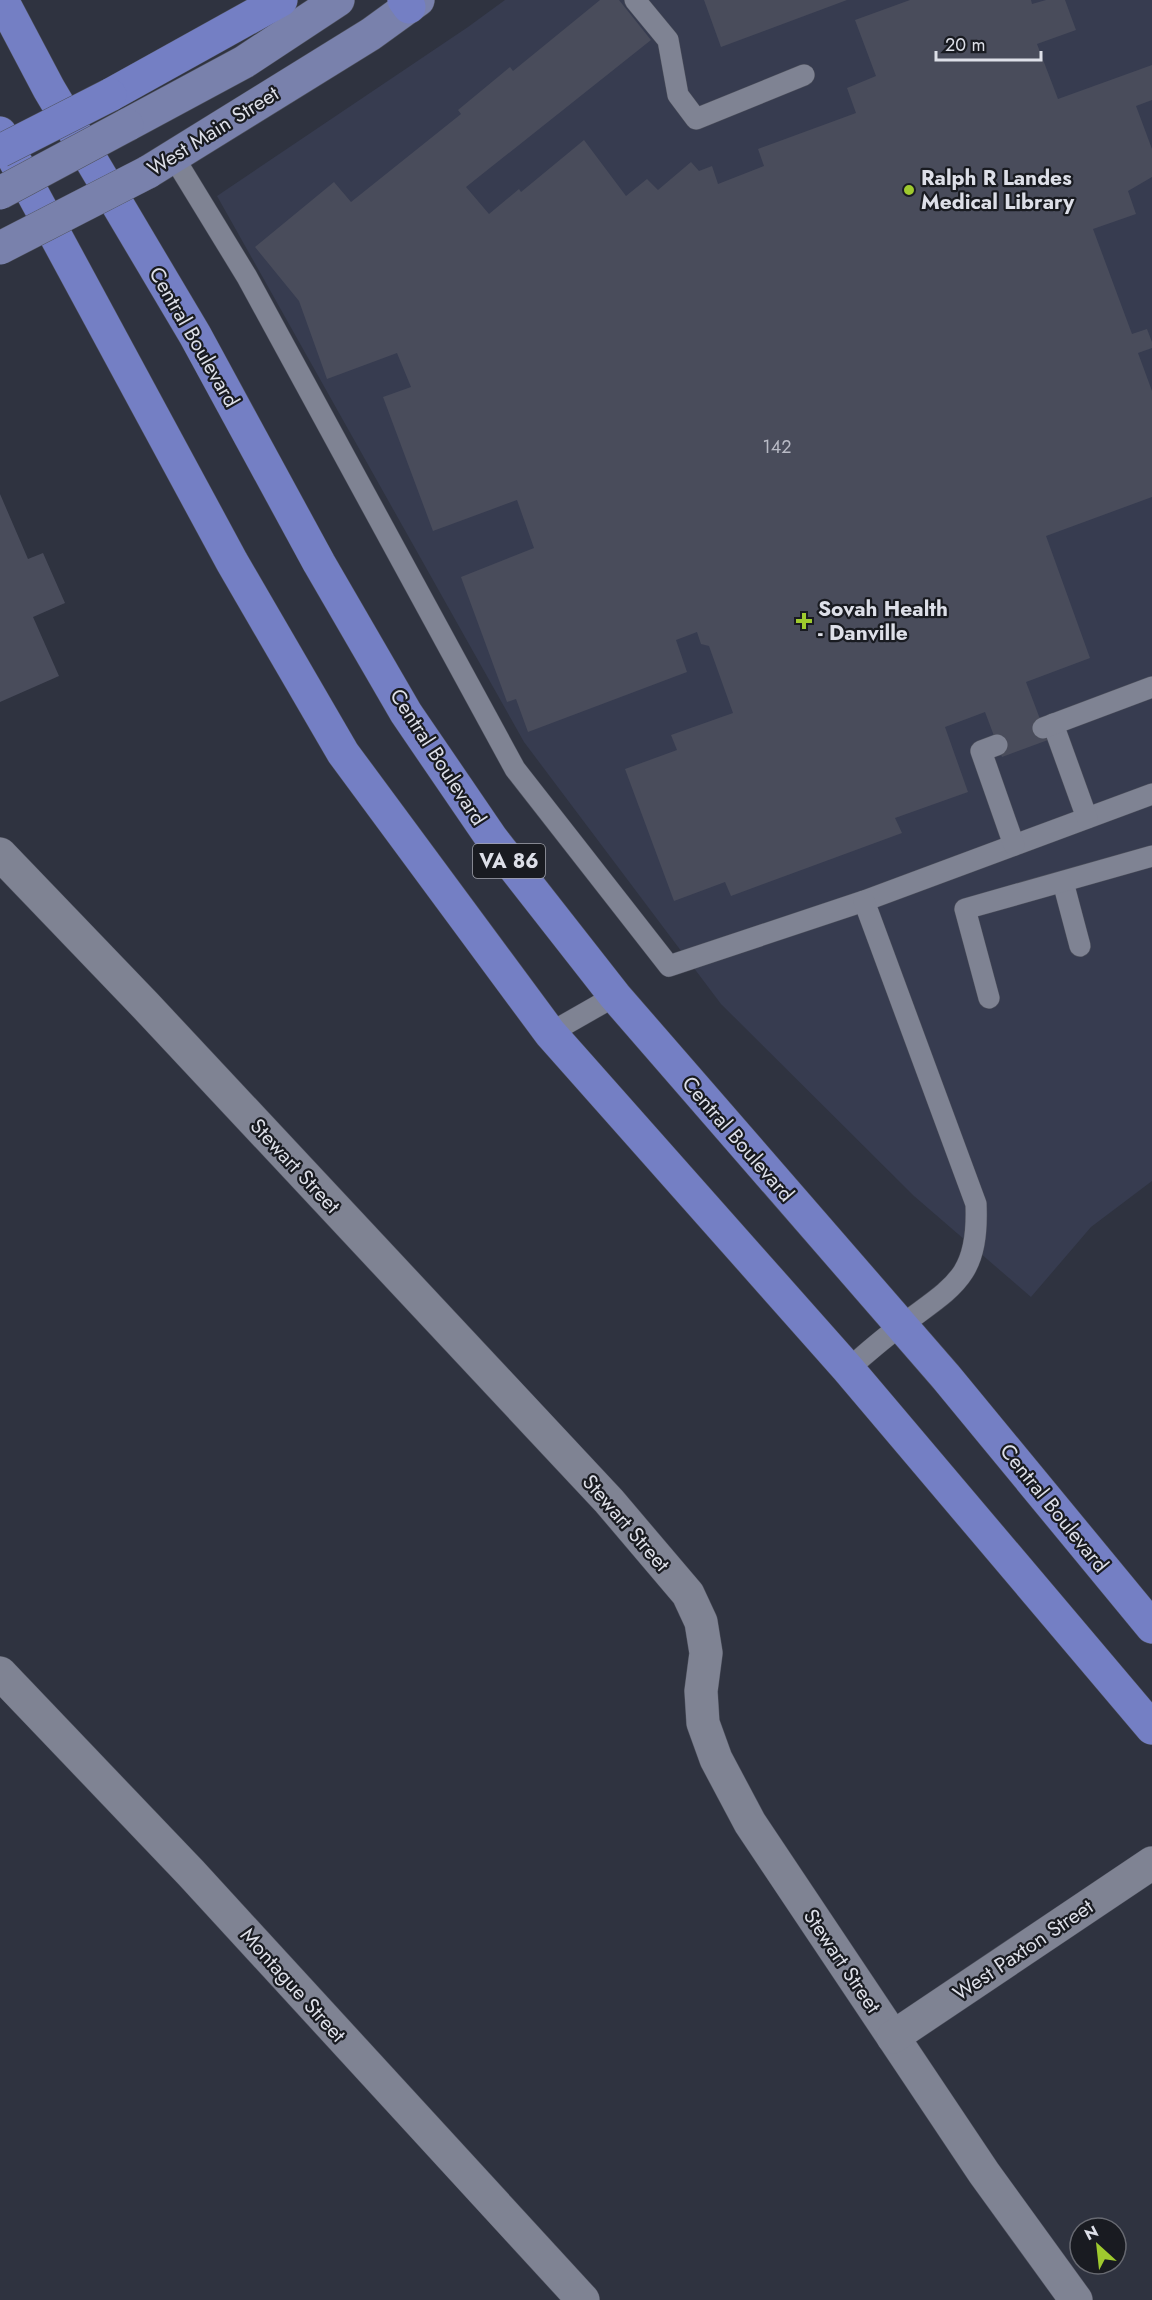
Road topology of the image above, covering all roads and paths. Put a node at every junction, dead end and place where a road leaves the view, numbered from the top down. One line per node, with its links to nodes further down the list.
1 (2, 0): 22 (main road, Central Boulevard / VA 86)
2 (280, 0): 8 (main road, bridge)
3 (338, 0): 10 (main road, West Main Street, bridge)
4 (635, 0): 6 (lane)
5 (411, 2): 9 (main road, West Main Street)
6 (804, 75)
7 (0, 133): 24 (main road, VA 86)
8 (0, 151)
9 (161, 164): 11 (main road, West Main Street, bridge); 20 (lane)
10 (0, 193)
11 (0, 248)
12 (1152, 687): 15 (lane)
13 (997, 745): 16 (lane)
14 (1152, 794): 15 (lane)
15 (1087, 818): 16 (lane)
16 (1014, 845): 20 (lane)
17 (0, 854): 31 (street, Stewart Street)
18 (1152, 856): 19 (lane)
19 (1063, 882): 21 (lane); 23 (lane)
20 (864, 901): 25 (lane)
21 (1080, 946)
22 (615, 996): 24 (lane); 25 (main road, Central Boulevard / VA 86)
23 (989, 998)
24 (550, 1033): 26 (main road, VA 86)
25 (901, 1325): 26 (lane); 27 (main road, Central Boulevard / VA 86)
26 (848, 1369): 29 (main road, VA 86)
27 (1152, 1627)
28 (0, 1673): 32 (street, Montague Street)
29 (1152, 1728)
30 (1152, 1863): 31 (street, West Paxton Street)
31 (893, 2037): 33 (street, Stewart Street)
32 (583, 2300)
33 (1076, 2300)

